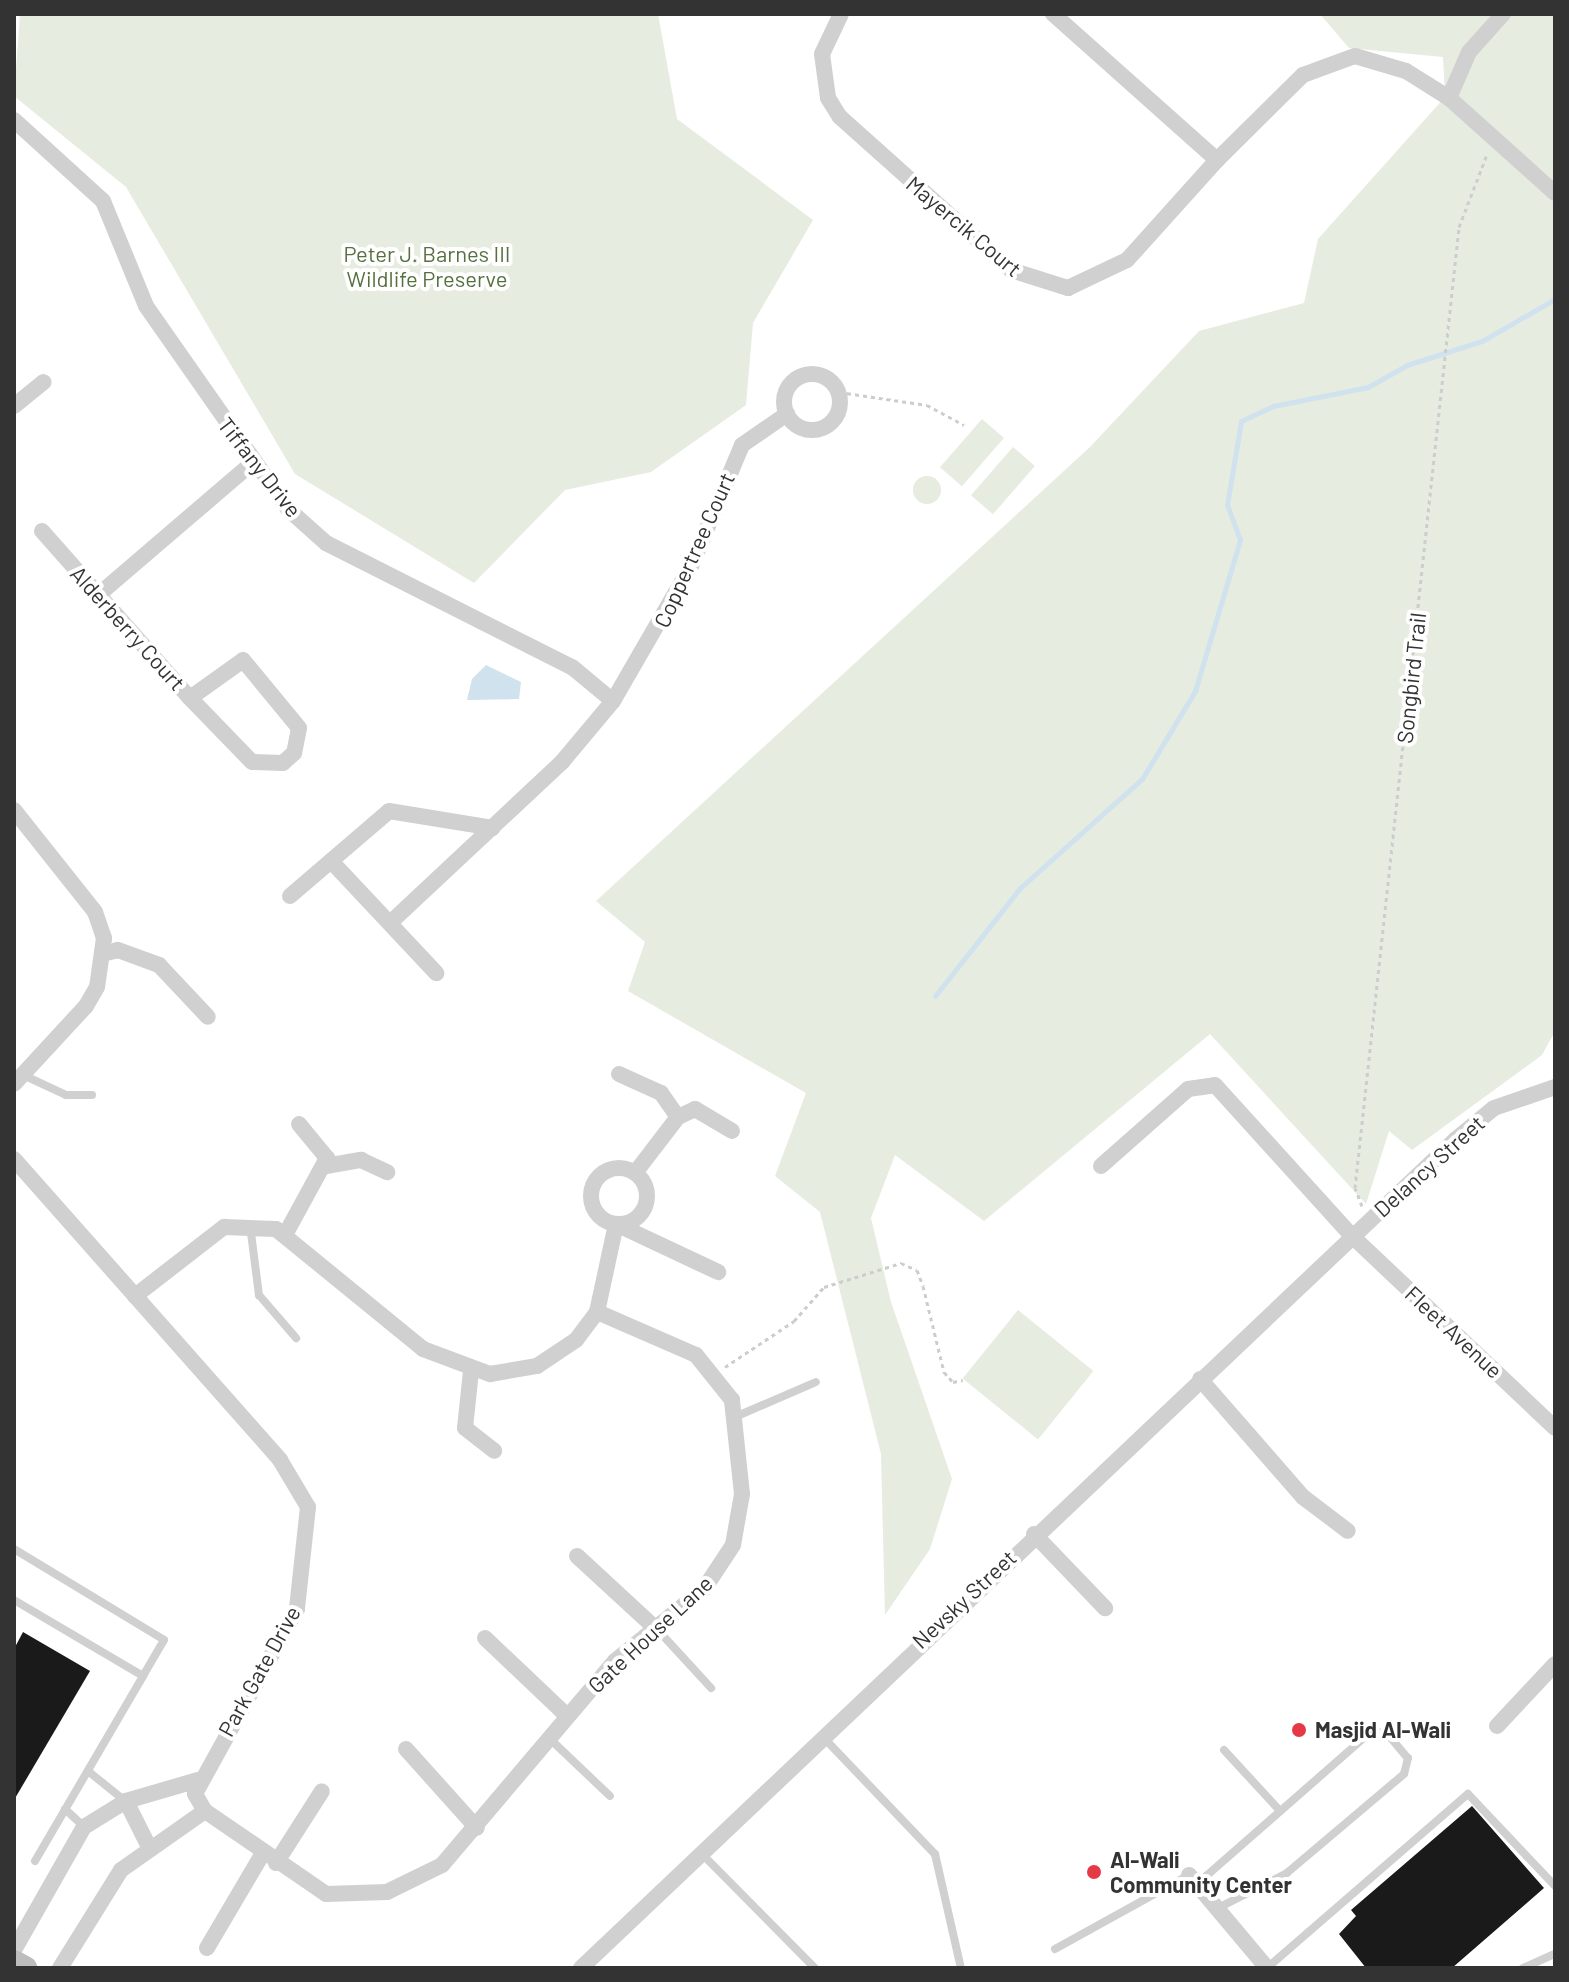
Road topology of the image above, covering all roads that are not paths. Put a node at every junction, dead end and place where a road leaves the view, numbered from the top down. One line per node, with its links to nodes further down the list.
1 (841, 14): 6 (street, Mayercik Court)
2 (1053, 14): 6 (street)
3 (1503, 14): 4 (street)
4 (1449, 98): 6 (street, Mayercik Court); 7 (street, Mayercik Court)
5 (14, 120): 11 (street, Tiffany Drive)
6 (1217, 160)
7 (1555, 193)
8 (44, 382): 9 (street)
9 (14, 406)
10 (787, 414): 10 (street); 15 (street, Coppertree Court)
11 (252, 463): 13 (street); 15 (street, Tiffany Drive)
12 (42, 531): 13 (street, Alderberry Court)
13 (97, 596): 14 (street, Alderberry Court)
14 (190, 698): 14 (street, Alderberry Court)
15 (613, 701): 17 (street, Coppertree Court)
16 (14, 810): 21 (street)
17 (493, 828): 18 (street); 20 (street, Coppertree Court)
18 (331, 861): 19 (street); 20 (street)
19 (290, 896)
20 (391, 922): 22 (street)
21 (102, 954): 23 (street); 25 (street)
22 (436, 973)
23 (208, 1017)
24 (619, 1074): 28 (street)
25 (17, 1079): 27 (lane)
26 (1555, 1087): 39 (street, Delancy Street)
27 (92, 1095)
28 (678, 1117): 30 (street); 35 (street)
29 (299, 1124): 32 (street)
30 (732, 1131)
31 (14, 1159): 41 (street, Park Gate Drive)
32 (326, 1166): 34 (street); 38 (street)
33 (1101, 1166): 39 (street, Fleet Avenue)
34 (387, 1172)
35 (635, 1173): 36 (street); 36 (street)
36 (616, 1224): 40 (street); 42 (street)
37 (250, 1225): 38 (street); 41 (street); 43 (lane)
38 (285, 1235): 44 (street)
39 (1352, 1236): 45 (street, Nevsky Street); 48 (street, Fleet Avenue)
40 (718, 1272)
41 (135, 1296): 68 (street, Park Gate Drive)
42 (597, 1312): 44 (street); 47 (street, Gate House Lane)
43 (296, 1338)
44 (471, 1371): 49 (street)
45 (1200, 1379): 50 (street); 51 (street, Nevsky Street)
46 (816, 1382): 47 (lane)
47 (735, 1417): 56 (street, Gate House Lane)
48 (1555, 1428)
49 (494, 1451)
50 (1348, 1531)
51 (1034, 1534): 55 (street); 63 (street, Nevsky Street)
52 (14, 1549): 59 (lane)
53 (577, 1556): 56 (street)
54 (14, 1600): 59 (lane)
55 (1105, 1608)
56 (654, 1627): 60 (lane); 61 (street, Gate House Lane)
57 (485, 1638): 61 (street)
58 (1555, 1664): 62 (street)
59 (143, 1676): 67 (lane)
60 (711, 1688)
61 (566, 1715): 64 (street, Gate House Lane)
62 (1497, 1726)
63 (821, 1736): 78 (street, Nevsky Street); 93 (lane)
64 (549, 1738): 70 (lane); 76 (street, Gate House Lane)
65 (406, 1749): 76 (street)
66 (1224, 1750): 74 (lane)
67 (88, 1771): 71 (lane); 72 (lane)
68 (198, 1780): 71 (street); 73 (street)
69 (322, 1791): 79 (street)
70 (610, 1796)
71 (126, 1801): 75 (street); 77 (street)
72 (65, 1809): 75 (lane); 80 (lane)
73 (205, 1811): 77 (street); 79 (street, Gate House Lane)
74 (1280, 1811): 81 (lane); 83 (lane)
75 (84, 1827): 86 (street)
76 (477, 1828): 79 (street, Gate House Lane)
77 (149, 1847): 90 (street)
78 (700, 1853): 91 (street, Nevsky Street); 92 (lane)
79 (269, 1858): 84 (street)
80 (35, 1861)
81 (1193, 1880): 83 (street); 85 (lane)
82 (1555, 1886): 94 (lane)
83 (1217, 1908): 94 (street)
84 (207, 1948)
85 (1055, 1949)
86 (14, 1950)
87 (1555, 1954): 95 (lane)
88 (14, 1962): 89 (street)
89 (25, 1968)
90 (60, 1968)
91 (581, 1968)
92 (815, 1968)
93 (961, 1968)
94 (1267, 1968)
95 (1523, 1968)

